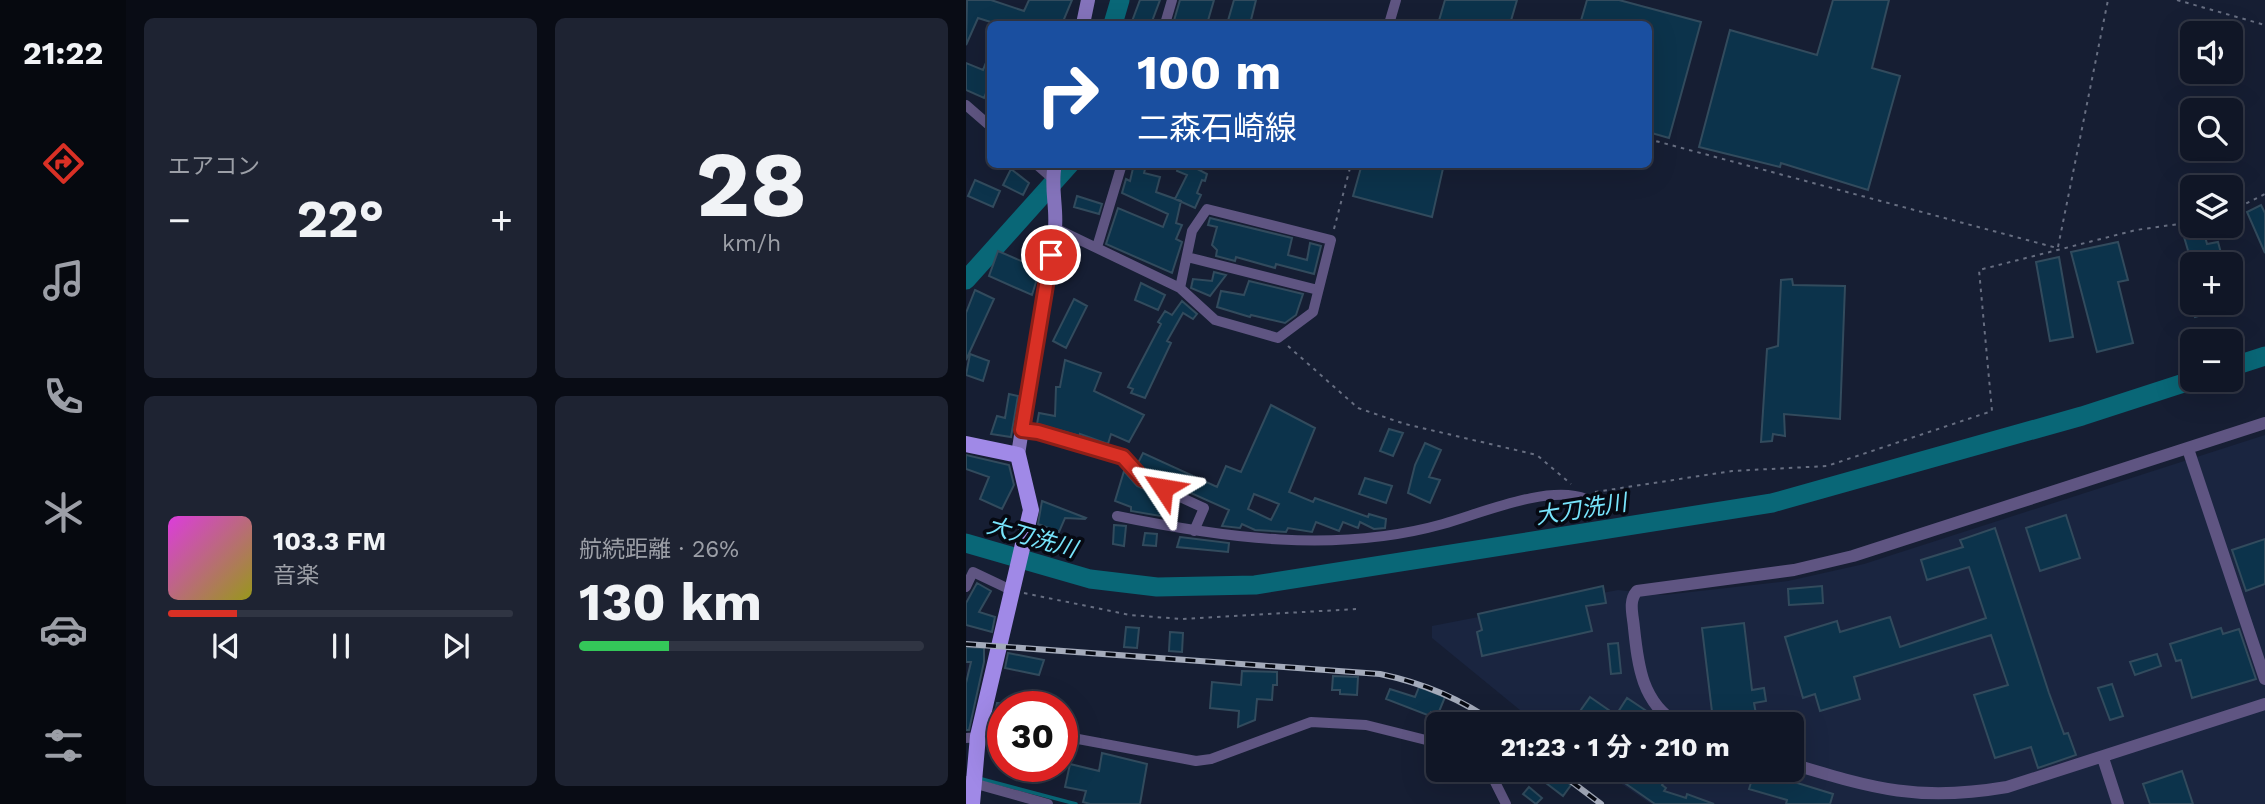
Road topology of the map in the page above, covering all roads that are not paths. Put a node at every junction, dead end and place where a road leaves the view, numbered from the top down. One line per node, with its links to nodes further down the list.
1 (1088, 0): 4 (main road)
2 (1172, 0): 5 (street)
3 (1396, 0): 6 (street)
4 (1084, 21)
5 (1166, 21)
6 (1390, 21)
7 (966, 105): 8 (street)
8 (987, 123)
9 (1121, 168): 12 (street)
10 (1053, 171): 11 (main road)
11 (1055, 228): 12 (street); 17 (main road)
12 (1097, 247): 14 (street)
13 (1186, 257): 14 (street); 15 (street); 15 (street)
14 (1180, 288): 15 (street)
15 (1318, 290)
16 (2265, 423): 19 (street)
17 (1022, 430): 20 (main road); 23 (street)
18 (966, 444): 20 (main road)
19 (2188, 449): 26 (street); 28 (street)
20 (1018, 455): 25 (main road)
21 (1586, 499): 23 (street)
22 (1116, 516): 23 (street)
23 (1194, 531)
24 (966, 587): 25 (street)
25 (1011, 589): 29 (main road)
26 (2265, 679)
27 (2265, 704): 32 (street)
28 (1662, 712)
29 (972, 737): 34 (main road)
30 (1078, 739): 31 (street)
31 (1426, 740)
32 (2103, 758): 33 (street); 39 (street)
33 (1804, 768)
34 (970, 782): 36 (main road); 37 (street)
35 (1495, 782): 38 (street)
36 (972, 804)
37 (1048, 804)
38 (1506, 804)
39 (2118, 804)

